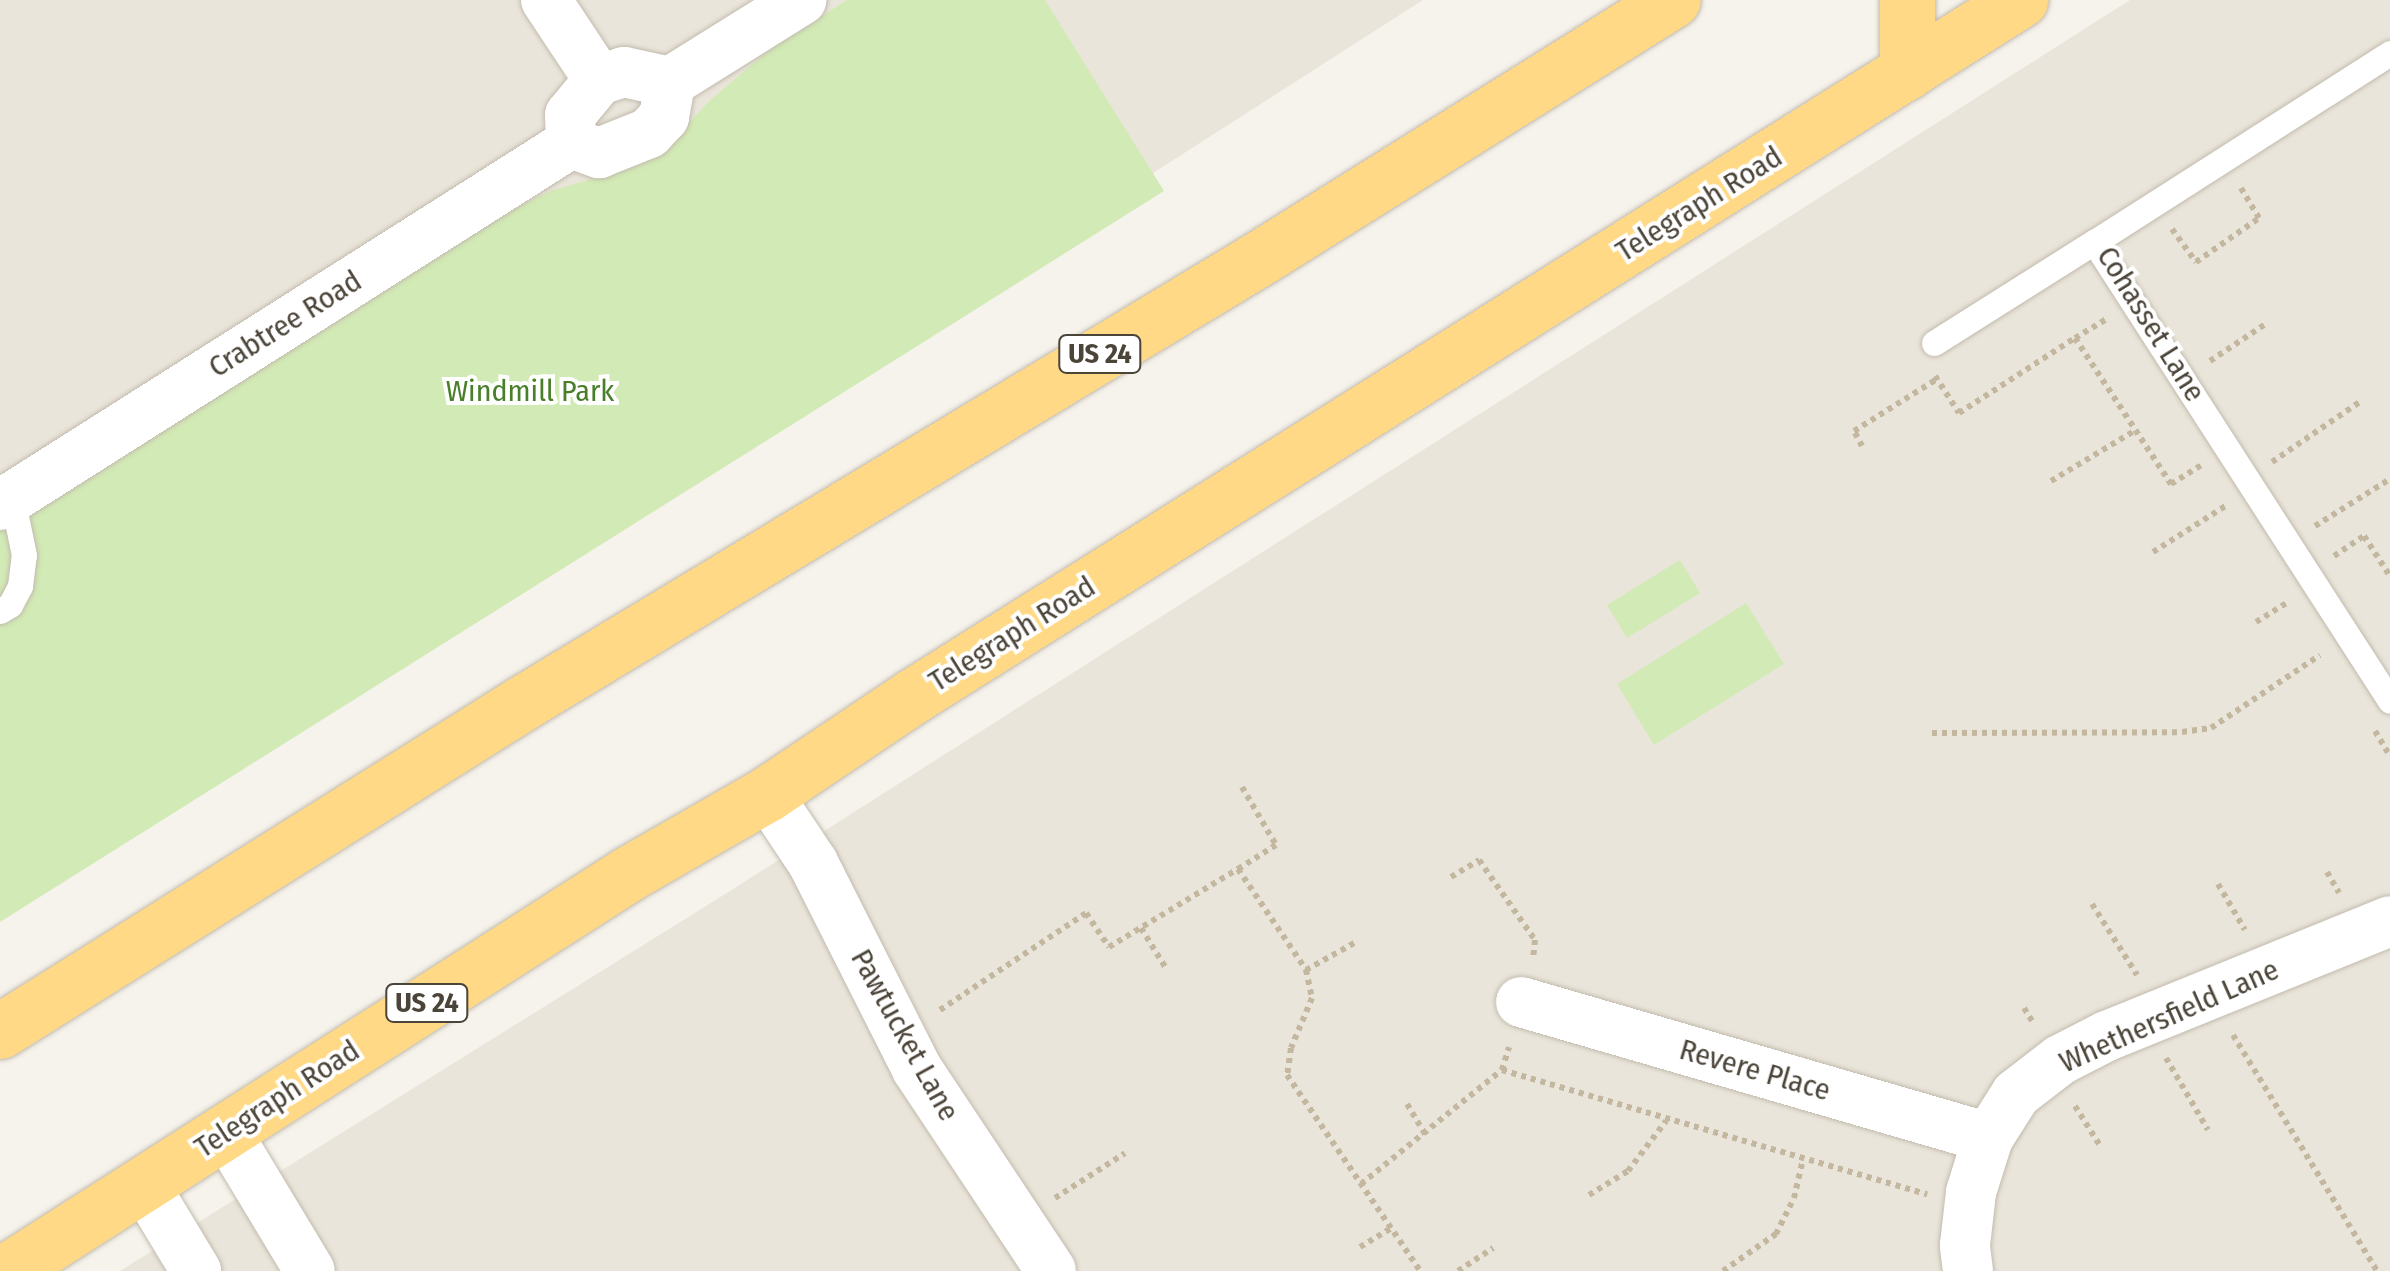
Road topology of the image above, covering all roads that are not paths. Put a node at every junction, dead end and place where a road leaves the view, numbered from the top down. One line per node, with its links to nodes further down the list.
1 (546, 0): 8 (street)
2 (801, 0): 9 (street)
3 (1672, 0): 19 (highway, US 24)
4 (1907, 0): 7 (highway)
5 (2020, 0): 7 (highway, Telegraph Road / US 24)
6 (2390, 53): 11 (lane, Cohasset Lane)
7 (1907, 72): 16 (highway, Telegraph Road / US 24)
8 (599, 80): 9 (street); 10 (street)
9 (670, 82): 10 (street)
10 (571, 144): 13 (street, Crabtree Road)
11 (2094, 242): 12 (lane); 15 (lane, Cohasset Lane)
12 (1934, 344)
13 (6, 501): 14 (lane)
14 (0, 611)
15 (2390, 701)
16 (768, 794): 20 (highway, Telegraph Road / US 24); 26 (street, Pawtucket Lane)
17 (2390, 921): 21 (street, Whethersfield Lane)
18 (1522, 1002): 21 (street, Revere Place)
19 (0, 1031)
20 (226, 1132): 22 (highway, Telegraph Road / US 24); 25 (street)
21 (1988, 1138): 27 (street, Whethersfield Lane)
22 (143, 1184): 23 (highway, Telegraph Road / US 24); 24 (street)
23 (6, 1271)
24 (196, 1271)
25 (310, 1271)
26 (1050, 1271)
27 (1968, 1271)

